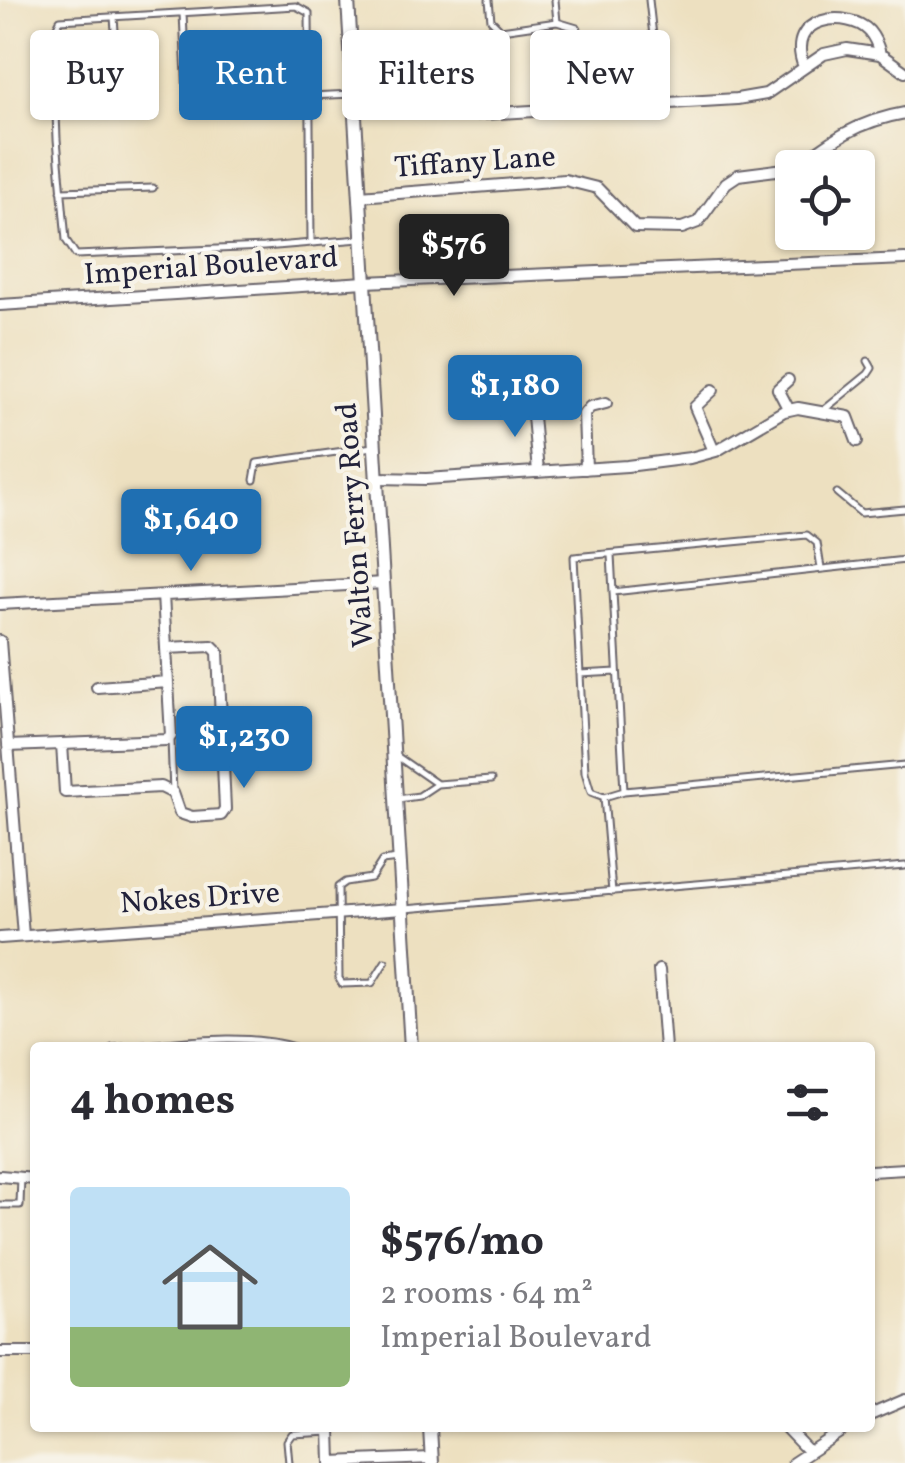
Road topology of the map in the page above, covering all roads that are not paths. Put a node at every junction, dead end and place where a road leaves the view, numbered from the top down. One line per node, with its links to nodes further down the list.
1 (348, 0): 11 (street, Walton Ferry Road)
2 (490, 0): 7 (lane)
3 (555, 0): 7 (lane)
4 (649, 0): 7 (lane)
5 (183, 13): 6 (lane); 9 (lane); 10 (lane)
6 (114, 16): 8 (lane); 22 (lane)
7 (557, 22)
8 (115, 30)
9 (184, 30)
10 (309, 30)
11 (350, 30)
12 (880, 54): 13 (street); 13 (street); 14 (street)
13 (804, 67): 15 (street)
14 (905, 72)
15 (510, 113)
16 (905, 113): 19 (street, Tiffany Lane)
17 (310, 120): 25 (lane)
18 (356, 120): 23 (street, Walton Ferry Road)
19 (817, 150)
20 (775, 170): 23 (street, Tiffany Lane)
21 (153, 188): 22 (lane)
22 (62, 191): 25 (lane)
23 (360, 196): 24 (street, Walton Ferry Road)
24 (363, 238): 25 (lane); 27 (street, Walton Ferry Road)
25 (311, 241)
26 (905, 259): 27 (street, Imperial Boulevard)
27 (366, 282): 28 (street, Imperial Boulevard); 37 (street, Walton Ferry Road)
28 (0, 305)
29 (868, 361): 35 (lane)
30 (788, 380): 34 (street)
31 (714, 390): 38 (street)
32 (606, 403): 39 (street)
33 (532, 405): 40 (street)
34 (789, 410): 35 (street); 38 (street)
35 (822, 411): 36 (street)
36 (857, 441)
37 (376, 446): 41 (street, Walton Ferry Road); 42 (lane)
38 (714, 451): 39 (street)
39 (586, 468): 40 (street)
40 (538, 472): 41 (street)
41 (378, 478): 48 (street, Walton Ferry Road)
42 (254, 480)
43 (836, 493): 44 (lane)
44 (905, 509)
45 (610, 554): 47 (lane); 49 (lane); 55 (lane)
46 (905, 560): 47 (lane)
47 (821, 569): 49 (lane)
48 (384, 583): 50 (street); 62 (street, Walton Ferry Road)
49 (613, 592): 54 (lane)
50 (163, 595): 51 (street); 53 (street)
51 (0, 604)
52 (0, 641): 58 (street)
53 (166, 648): 56 (street); 67 (street)
54 (616, 672): 55 (lane); 66 (lane)
55 (580, 674): 68 (lane)
56 (168, 682): 57 (street); 59 (street)
57 (97, 687)
58 (3, 729): 61 (street)
59 (171, 736): 60 (street); 67 (lane)
60 (62, 744): 61 (street); 67 (street)
61 (8, 746): 75 (street)
62 (394, 754): 65 (lane); 69 (street, Walton Ferry Road)
63 (905, 765): 66 (lane)
64 (491, 780): 65 (lane)
65 (437, 784): 69 (lane)
66 (624, 791): 68 (lane)
67 (173, 794)
68 (604, 797): 72 (lane)
69 (397, 799): 70 (street, Walton Ferry Road)
70 (401, 858): 73 (street, Walton Ferry Road); 74 (lane)
71 (905, 866): 72 (lane)
72 (612, 892): 73 (lane)
73 (403, 909): 74 (street, Nokes Drive); 81 (street, Walton Ferry Road)
74 (337, 914): 75 (street, Nokes Drive); 77 (lane)
75 (23, 936): 76 (street, Nokes Drive)
76 (0, 938)
77 (385, 962)
78 (659, 970): 82 (street)
79 (211, 1042): 80 (lane)
80 (275, 1042)
81 (411, 1042)
82 (664, 1042)
83 (905, 1169): 84 (street)
84 (875, 1171)
85 (0, 1176): 86 (street)
86 (21, 1177): 87 (street); 88 (lane)
87 (30, 1178)
88 (0, 1204)
89 (0, 1352): 90 (street)
90 (30, 1352)
91 (905, 1400): 92 (street)
92 (875, 1413)
93 (311, 1432): 100 (lane)
94 (330, 1432): 101 (street)
95 (430, 1432): 99 (street)
96 (790, 1432): 98 (street)
97 (840, 1432): 98 (street)
98 (809, 1452): 102 (street)
99 (432, 1461): 101 (street)
100 (289, 1463)
101 (331, 1463)
102 (792, 1463)

